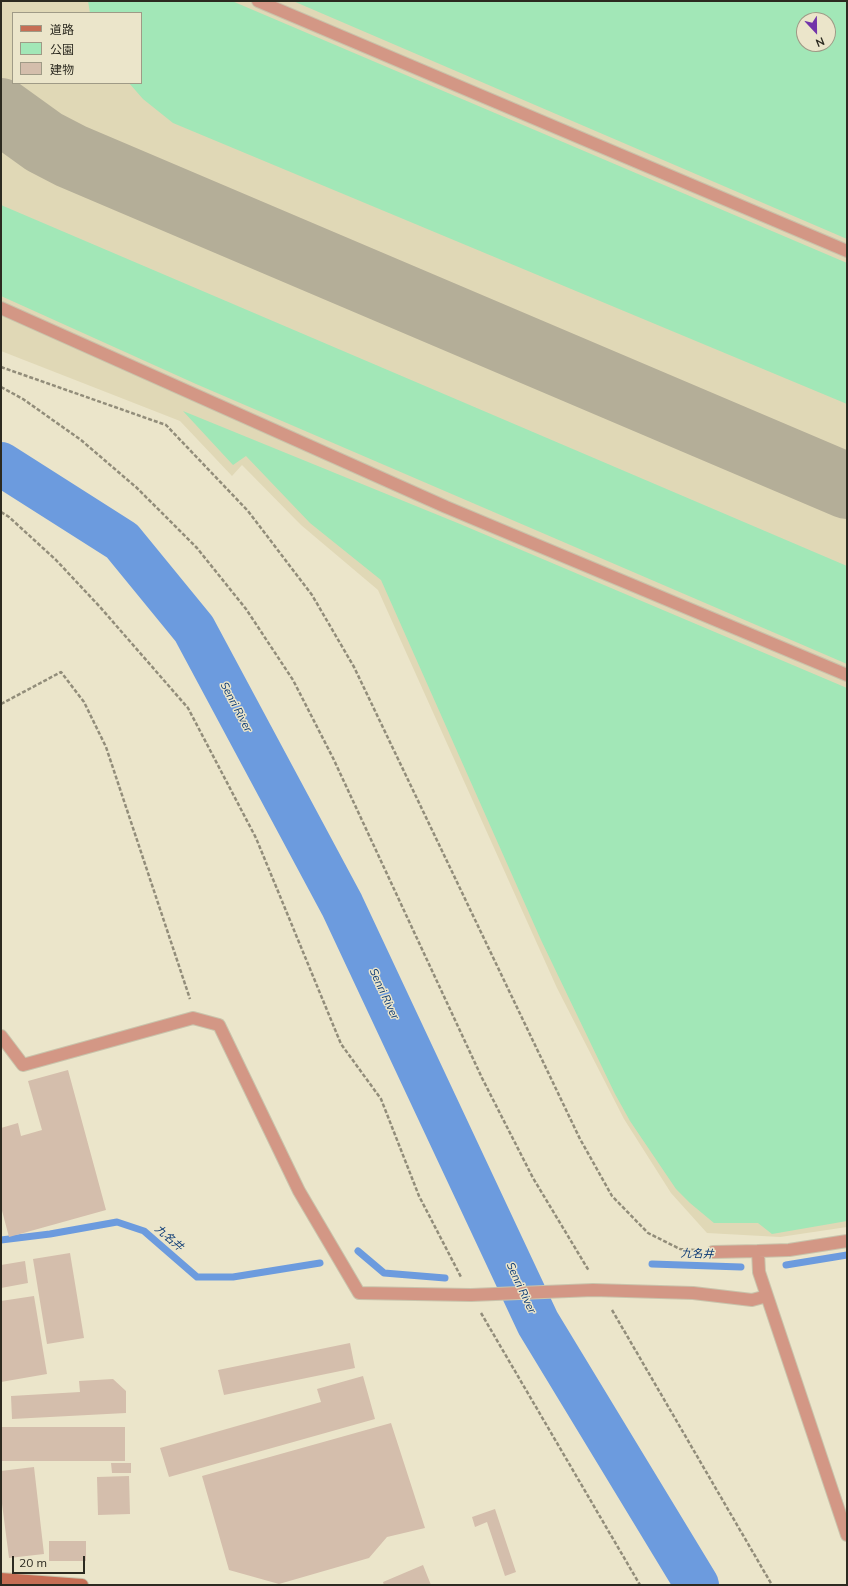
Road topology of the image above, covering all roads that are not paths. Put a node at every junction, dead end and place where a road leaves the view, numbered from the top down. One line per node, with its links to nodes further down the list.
1 (258, 1): 2 (street)
2 (847, 251)
3 (1, 308): 4 (street)
4 (847, 675)
5 (1, 1036): 9 (street)
6 (847, 1242): 7 (street)
7 (758, 1251): 8 (street); 9 (street)
8 (713, 1252)
9 (767, 1296): 10 (street)
10 (847, 1535)
11 (1, 1579): 12 (street)
12 (82, 1585)

